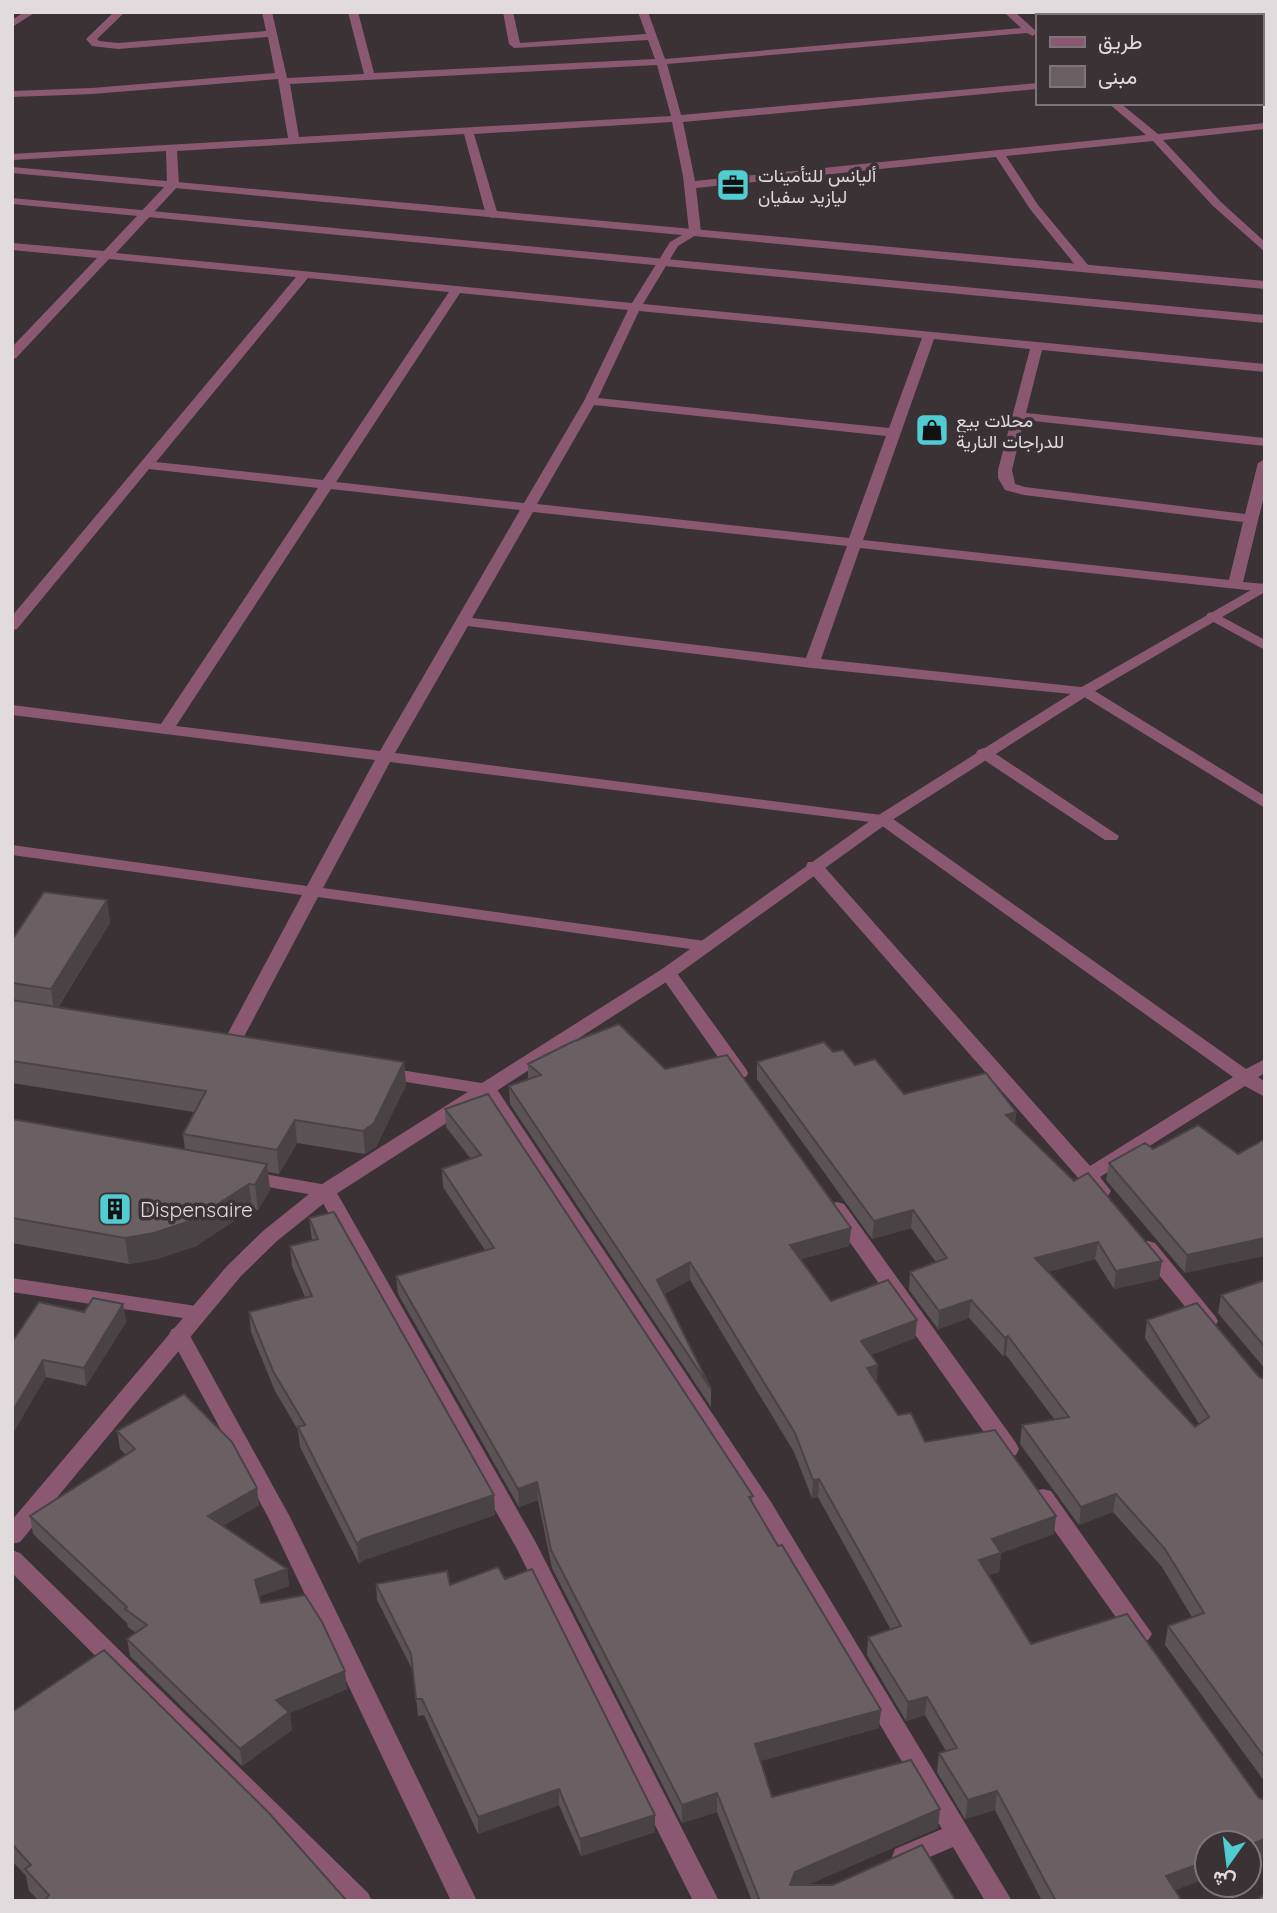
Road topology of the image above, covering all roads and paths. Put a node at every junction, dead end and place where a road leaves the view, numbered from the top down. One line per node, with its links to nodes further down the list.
1 (31, 12): 8 (street)
2 (120, 12): 10 (street)
3 (267, 12): 10 (street)
4 (353, 12): 13 (street)
5 (508, 12): 11 (street)
6 (643, 12): 11 (street)
7 (1009, 12): 9 (street)
8 (12, 24)
9 (1033, 33): 12 (street)
10 (272, 34): 14 (street)
11 (653, 37): 12 (street)
12 (660, 62): 13 (street); 18 (street)
13 (370, 77): 14 (street)
14 (283, 79): 16 (street); 22 (street)
15 (1036, 86): 18 (street)
16 (12, 94)
17 (1115, 105): 21 (street)
18 (676, 119): 20 (street); 28 (street)
19 (1265, 126): 21 (street)
20 (468, 131): 22 (street); 31 (street)
21 (1155, 137): 24 (street); 34 (street)
22 (294, 141): 23 (street)
23 (172, 148): 25 (street); 27 (street)
24 (999, 153): 28 (street); 37 (street)
25 (12, 157)
26 (12, 170): 27 (street)
27 (173, 185): 30 (street); 31 (street)
28 (692, 185): 32 (street)
29 (12, 201): 30 (street)
30 (147, 213): 35 (street); 36 (street)
31 (492, 215): 32 (street)
32 (695, 232): 36 (street); 37 (street)
33 (12, 246): 35 (street)
34 (1265, 249)
35 (105, 255): 38 (street); 45 (street)
36 (664, 263): 41 (street); 42 (street)
37 (1084, 268): 39 (street)
38 (304, 275): 40 (street); 52 (street)
39 (1264, 285)
40 (457, 289): 41 (street); 53 (street)
41 (635, 307): 43 (street); 47 (street)
42 (1265, 319)
43 (929, 335): 44 (street); 49 (street)
44 (1037, 346): 46 (street); 48 (street)
45 (12, 355)
46 (1265, 368)
47 (590, 401): 49 (street); 54 (street)
48 (1019, 416): 50 (street); 55 (street)
49 (895, 433): 56 (street)
50 (1265, 442)
51 (1265, 463): 55 (street)
52 (146, 465): 53 (street); 61 (street)
53 (327, 485): 54 (street); 66 (street)
54 (529, 507): 56 (street); 60 (street)
55 (1252, 519): 57 (street)
56 (856, 542): 57 (street); 63 (street)
57 (1236, 584): 58 (street)
58 (1263, 587): 59 (street)
59 (1213, 615): 62 (street); 64 (street)
60 (463, 621): 63 (street); 68 (street)
61 (12, 626)
62 (1265, 646)
63 (812, 663): 64 (street)
64 (1085, 691): 67 (street); 69 (street)
65 (12, 710): 66 (street)
66 (165, 730): 68 (street)
67 (984, 753): 70 (street); 71 (street)
68 (384, 758): 70 (street); 74 (street)
69 (1265, 803)
70 (883, 819): 73 (street); 80 (street)
71 (1111, 836)
72 (12, 850): 74 (street)
73 (814, 866): 75 (street); 85 (street)
74 (314, 892): 75 (street); 77 (street)
75 (705, 946): 76 (street)
76 (668, 973): 81 (street); 82 (street)
77 (229, 1048)
78 (1265, 1065): 80 (street)
79 (364, 1070): 82 (street)
80 (1245, 1078): 83 (street); 85 (street)
81 (749, 1086)
82 (487, 1089): 87 (street); 100 (street)
83 (1265, 1091)
84 (231, 1174): 87 (street)
85 (1088, 1176): 88 (street)
86 (822, 1189): 94 (street)
87 (327, 1191): 91 (street); 104 (street)
88 (1115, 1208)
89 (1132, 1229): 93 (street)
90 (12, 1285): 91 (street)
91 (196, 1313): 92 (street)
92 (179, 1334): 96 (street); 103 (street)
93 (1221, 1335)
94 (1017, 1461)
95 (1033, 1483): 99 (street)
96 (20, 1516): 97 (street)
97 (12, 1536)
98 (12, 1559): 102 (street)
99 (1155, 1654)
100 (958, 1833): 101 (street); 105 (street)
101 (887, 1864)
102 (359, 1901)
103 (464, 1901)
104 (706, 1901)
105 (999, 1901)

